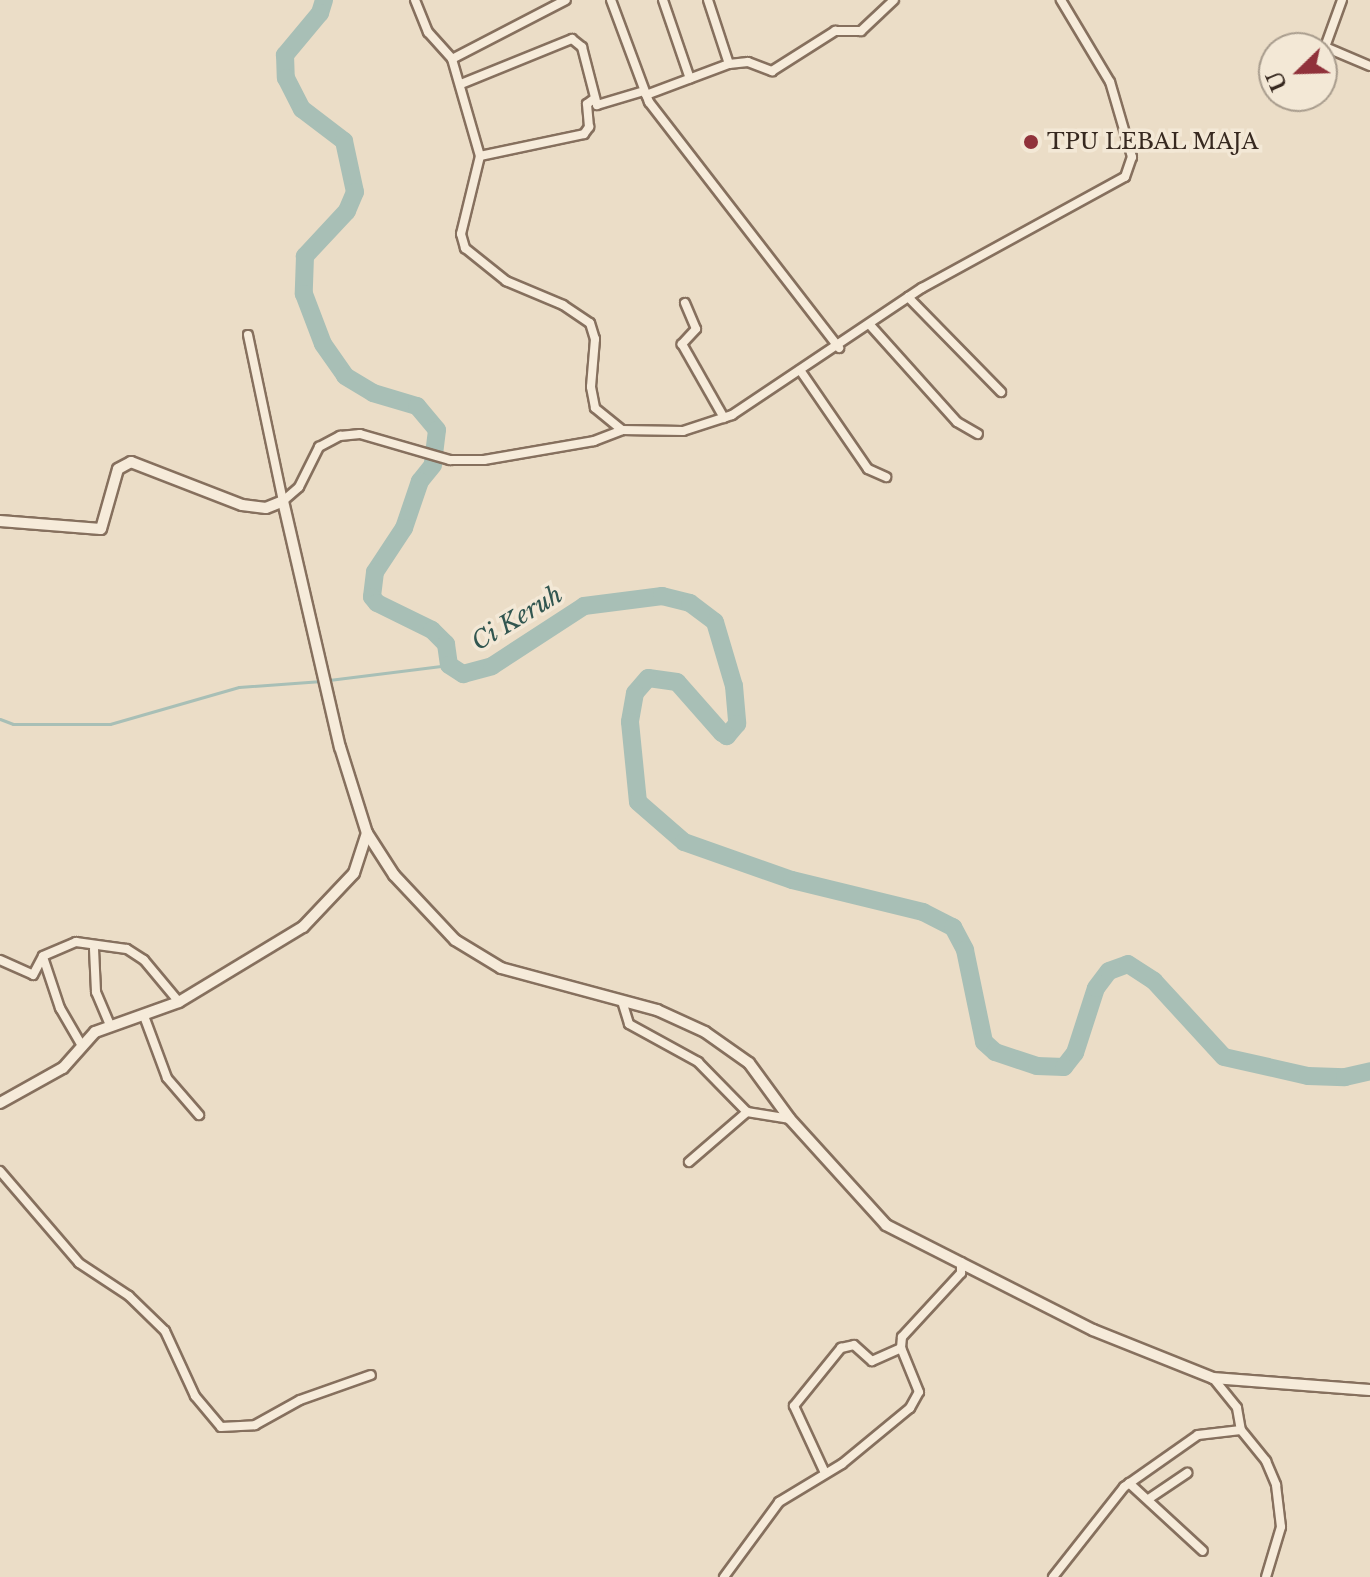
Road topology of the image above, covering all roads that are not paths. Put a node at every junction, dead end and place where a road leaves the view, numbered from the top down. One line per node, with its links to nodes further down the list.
1 (415, 0): 9 (street)
2 (566, 0): 9 (street)
3 (611, 0): 14 (street)
4 (663, 0): 12 (street)
5 (708, 0): 10 (street)
6 (894, 0): 10 (street)
7 (1061, 0): 17 (street)
8 (1342, 0): 11 (street)
9 (452, 59): 13 (street)
10 (729, 64): 12 (street)
11 (1370, 66)
12 (690, 79): 14 (street)
13 (461, 84): 15 (street); 16 (street)
14 (645, 93): 15 (street); 21 (street)
15 (594, 99): 16 (street)
16 (480, 156): 25 (street)
17 (908, 297): 19 (street); 23 (street)
18 (685, 303): 24 (street)
19 (870, 325): 21 (street); 26 (street)
20 (248, 335): 28 (street)
21 (839, 348): 22 (street)
22 (800, 370): 24 (street); 27 (street)
23 (1001, 392)
24 (724, 418): 25 (street)
25 (622, 430): 28 (street)
26 (978, 434)
27 (886, 477)
28 (283, 501): 29 (street); 30 (street)
29 (0, 521)
30 (367, 833): 34 (street); 35 (street)
31 (94, 949): 32 (street); 35 (street); 37 (street)
32 (43, 956): 33 (street); 38 (street)
33 (0, 960)
34 (622, 1001): 40 (street); 42 (street)
35 (179, 1002): 36 (street)
36 (144, 1016): 37 (street); 41 (street)
37 (110, 1025): 38 (street)
38 (82, 1046): 39 (street)
39 (0, 1103)
40 (747, 1112): 42 (street); 43 (street)
41 (199, 1115)
42 (790, 1119): 45 (street)
43 (689, 1162)
44 (0, 1171): 47 (street)
45 (961, 1262): 46 (street); 48 (street)
46 (901, 1348): 51 (street); 51 (street)
47 (371, 1375)
48 (1213, 1378): 49 (street); 50 (street)
49 (1370, 1390)
50 (1241, 1430): 53 (street); 58 (street)
51 (825, 1473): 57 (street)
52 (1187, 1473): 54 (street)
53 (1129, 1483): 54 (street); 56 (street)
54 (1150, 1498): 55 (street)
55 (1203, 1551)
56 (1057, 1576)
57 (724, 1577)
58 (1266, 1577)

